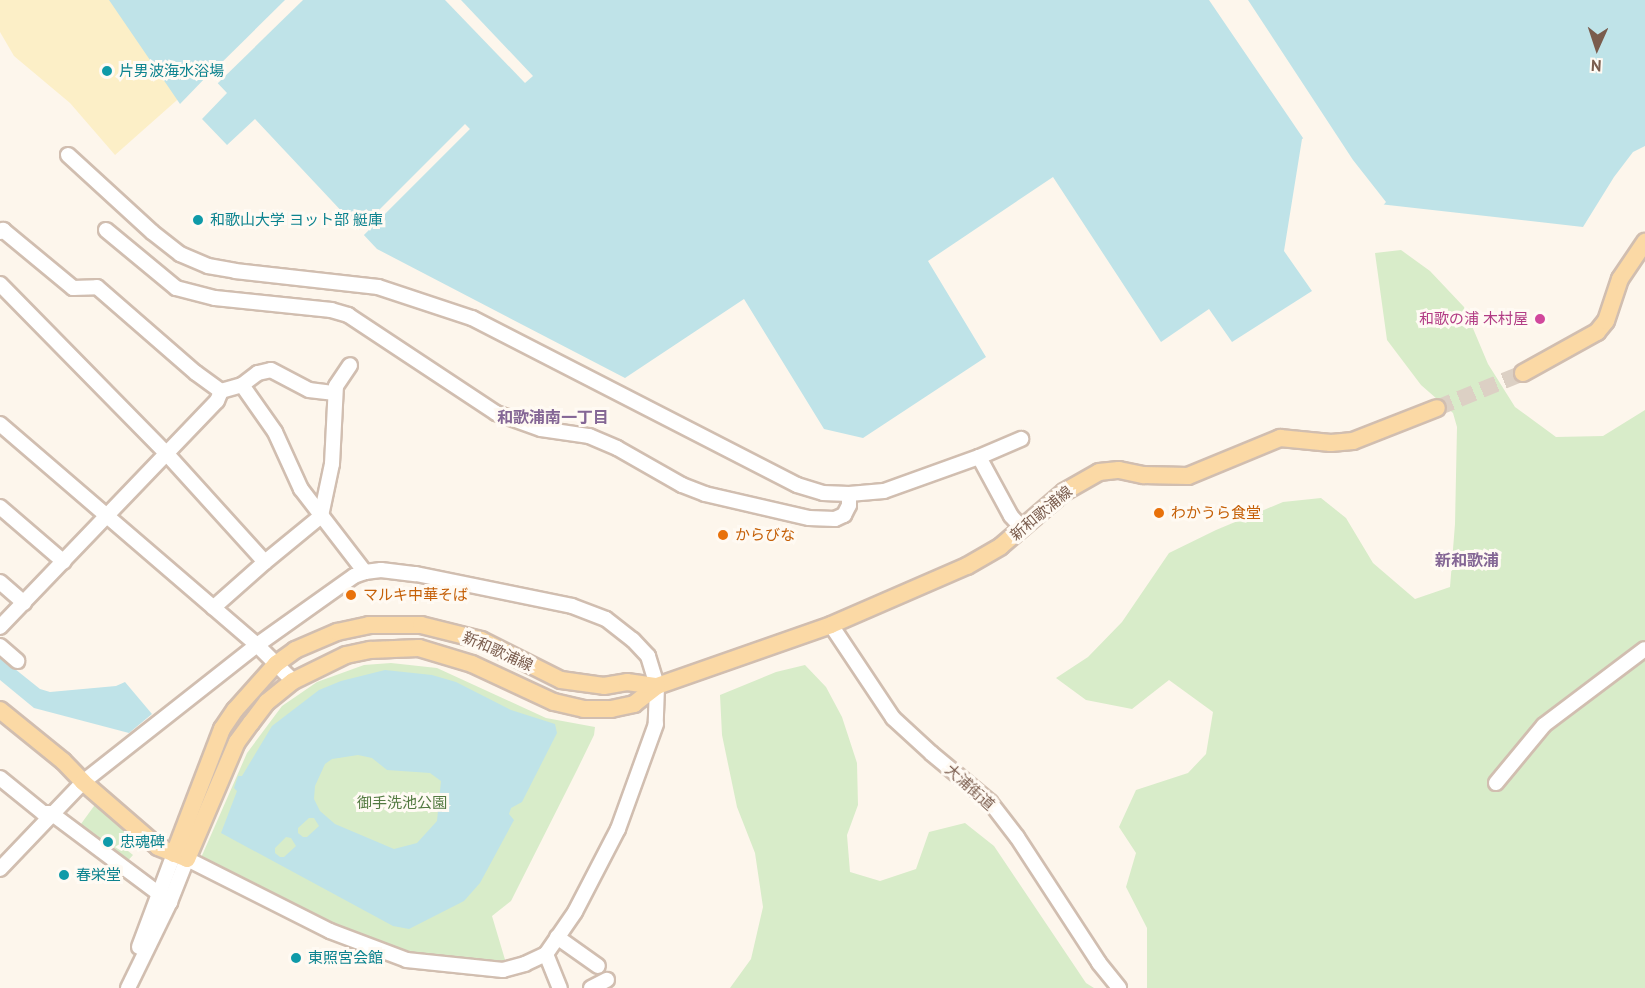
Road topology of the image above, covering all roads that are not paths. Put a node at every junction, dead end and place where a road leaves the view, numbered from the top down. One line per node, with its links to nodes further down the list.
1 (68, 155): 16 (street)
2 (106, 230): 16 (street)
3 (0, 232): 9 (street)
4 (1645, 242): 7 (main road)
5 (3, 294): 14 (street)
6 (350, 365): 10 (street)
7 (1523, 373)
8 (242, 386): 9 (street); 10 (street); 19 (street)
9 (221, 391): 14 (street)
10 (335, 393): 19 (street)
11 (1437, 408): 20 (main road, 新和歌浦線)
12 (0, 424): 18 (street)
13 (1021, 439): 15 (street)
14 (166, 453): 18 (street); 22 (street)
15 (979, 457): 16 (street); 20 (street)
16 (849, 494)
17 (0, 507): 21 (street)
18 (107, 515): 21 (street); 26 (street)
19 (321, 516): 22 (street); 23 (street)
20 (1022, 528): 27 (main road, 新和歌浦線)
21 (64, 562): 25 (street)
22 (265, 562): 26 (street)
23 (365, 572): 29 (street); 35 (street)
24 (0, 582): 25 (street)
25 (24, 603): 28 (street)
26 (213, 608): 29 (street)
27 (831, 625): 35 (main road, 新和歌浦線); 51 (street, 大浦街道)
28 (0, 627)
29 (257, 645): 33 (street); 38 (street)
30 (0, 646): 32 (street)
31 (1645, 649): 39 (street)
32 (17, 661)
33 (276, 664): 34 (street); 35 (main road, 新和歌浦線); 41 (main road, 新和歌浦線)
34 (293, 681): 35 (main road, 新和歌浦線); 41 (main road, 新和歌浦線)
35 (657, 686): 44 (street)
36 (2, 717): 38 (main road)
37 (0, 778): 40 (street)
38 (83, 782): 40 (street); 41 (main road)
39 (1496, 783)
40 (51, 813): 42 (street); 43 (street)
41 (180, 857): 43 (street); 45 (street)
42 (0, 869)
43 (165, 899): 48 (street)
44 (557, 937): 45 (street); 46 (street)
45 (546, 954): 49 (street)
46 (598, 966)
47 (607, 980): 50 (street)
48 (126, 988)
49 (560, 988)
50 (591, 988)
51 (1119, 988)

